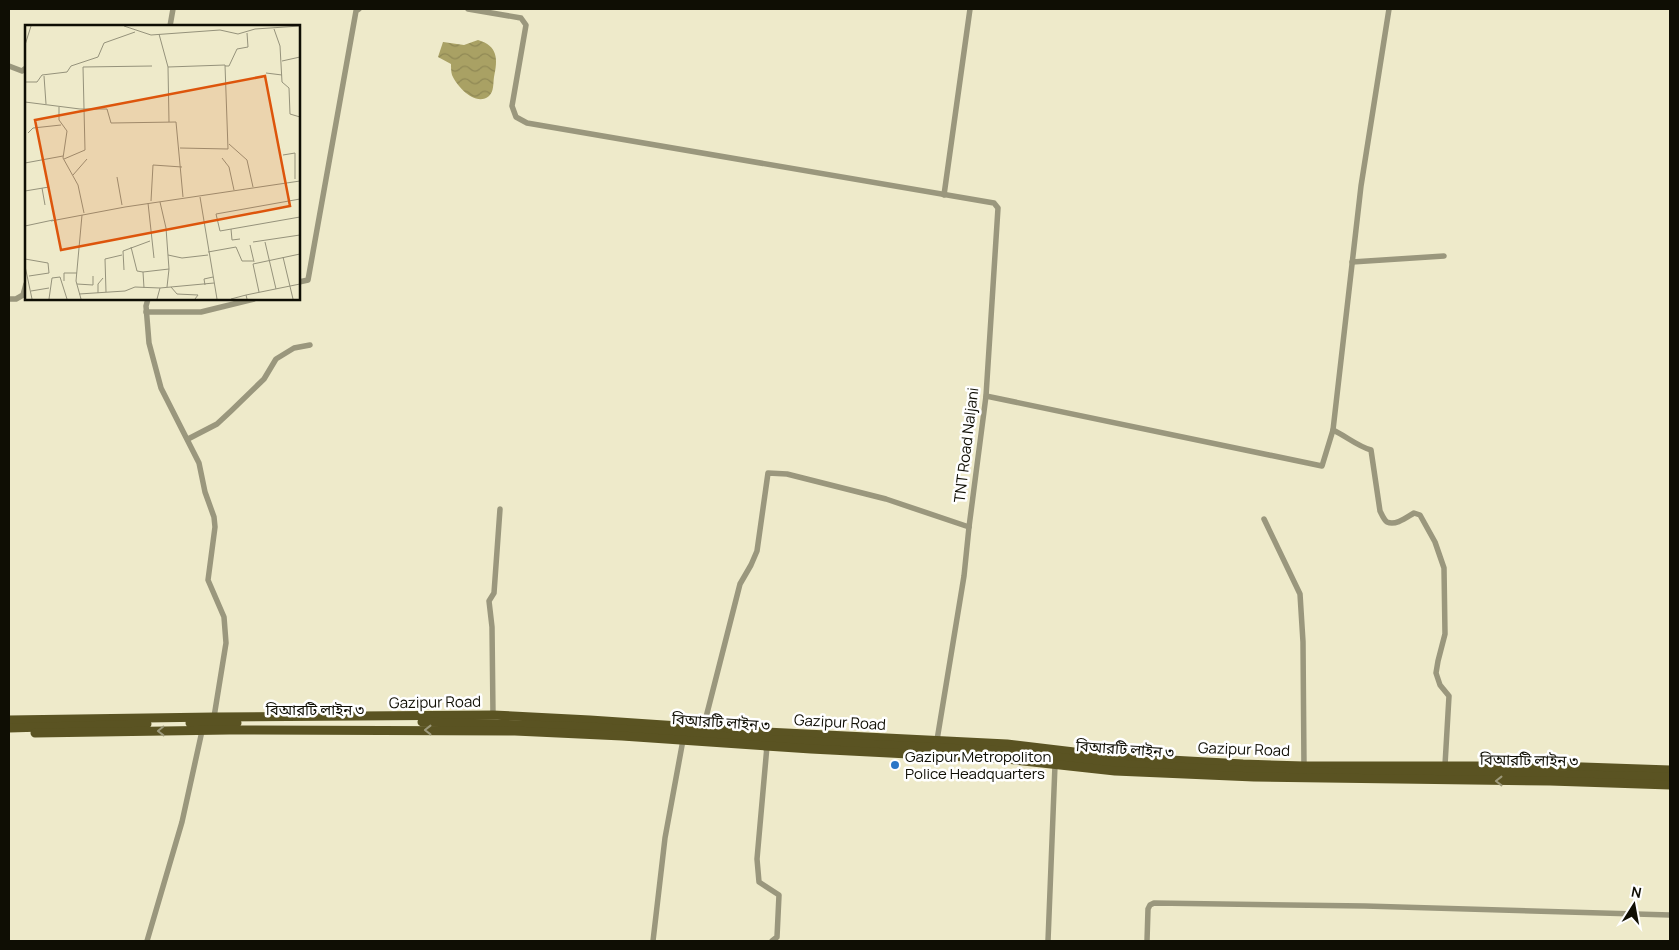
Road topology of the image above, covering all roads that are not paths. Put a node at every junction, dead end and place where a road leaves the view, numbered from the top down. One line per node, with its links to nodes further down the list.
1 (173, 9): 6 (street)
2 (359, 9): 12 (street)
3 (468, 9): 9 (street, TNT Road Naljani)
4 (970, 9): 9 (street)
5 (1389, 9): 11 (street)
6 (170, 25)
7 (9, 66): 8 (street)
8 (25, 69)
9 (944, 195): 19 (street, TNT Road Naljani)
10 (1444, 256): 11 (street)
11 (1352, 262): 20 (street)
12 (300, 282)
13 (25, 287): 14 (street)
14 (9, 299)
15 (148, 300): 17 (street)
16 (250, 300): 17 (street)
17 (146, 312): 21 (street)
18 (310, 345): 21 (street)
19 (986, 396): 20 (street); 24 (street, TNT Road Naljani)
20 (1333, 430): 36 (street)
21 (188, 439): 26 (street)
22 (500, 509): 25 (street)
23 (1264, 519): 37 (street)
24 (969, 527): 29 (street); 33 (street, TNT Road Naljani)
25 (493, 715): 26 (main road, Gazipur Road); 29 (main road, Gazipur Road)
26 (214, 717): 27 (main road, Gazipur Road)
27 (9, 720)
28 (9, 728): 39 (main road, বিআরটি লাইন ৩)
29 (704, 729): 33 (main road, Gazipur Road)
30 (202, 731): 31 (main road, Gazipur Road, one-way to 31); 32 (main road, Gazipur Road, one-way to 30); 42 (street)
31 (9, 733)
32 (684, 740): 34 (main road, Gazipur Road); 43 (street)
33 (937, 740): 37 (main road, Gazipur Road)
34 (767, 746): 35 (main road, Gazipur Road); 44 (street)
35 (1054, 765): 40 (main road, Gazipur Road, one-way to 35); 45 (street)
36 (1445, 765): 37 (main road, Gazipur Road); 38 (main road, Gazipur Road)
37 (1304, 766)
38 (1670, 770)
39 (1670, 777)
40 (1670, 785)
41 (1670, 914): 46 (street)
42 (147, 941)
43 (653, 941)
44 (772, 941)
45 (1048, 941)
46 (1147, 941)

